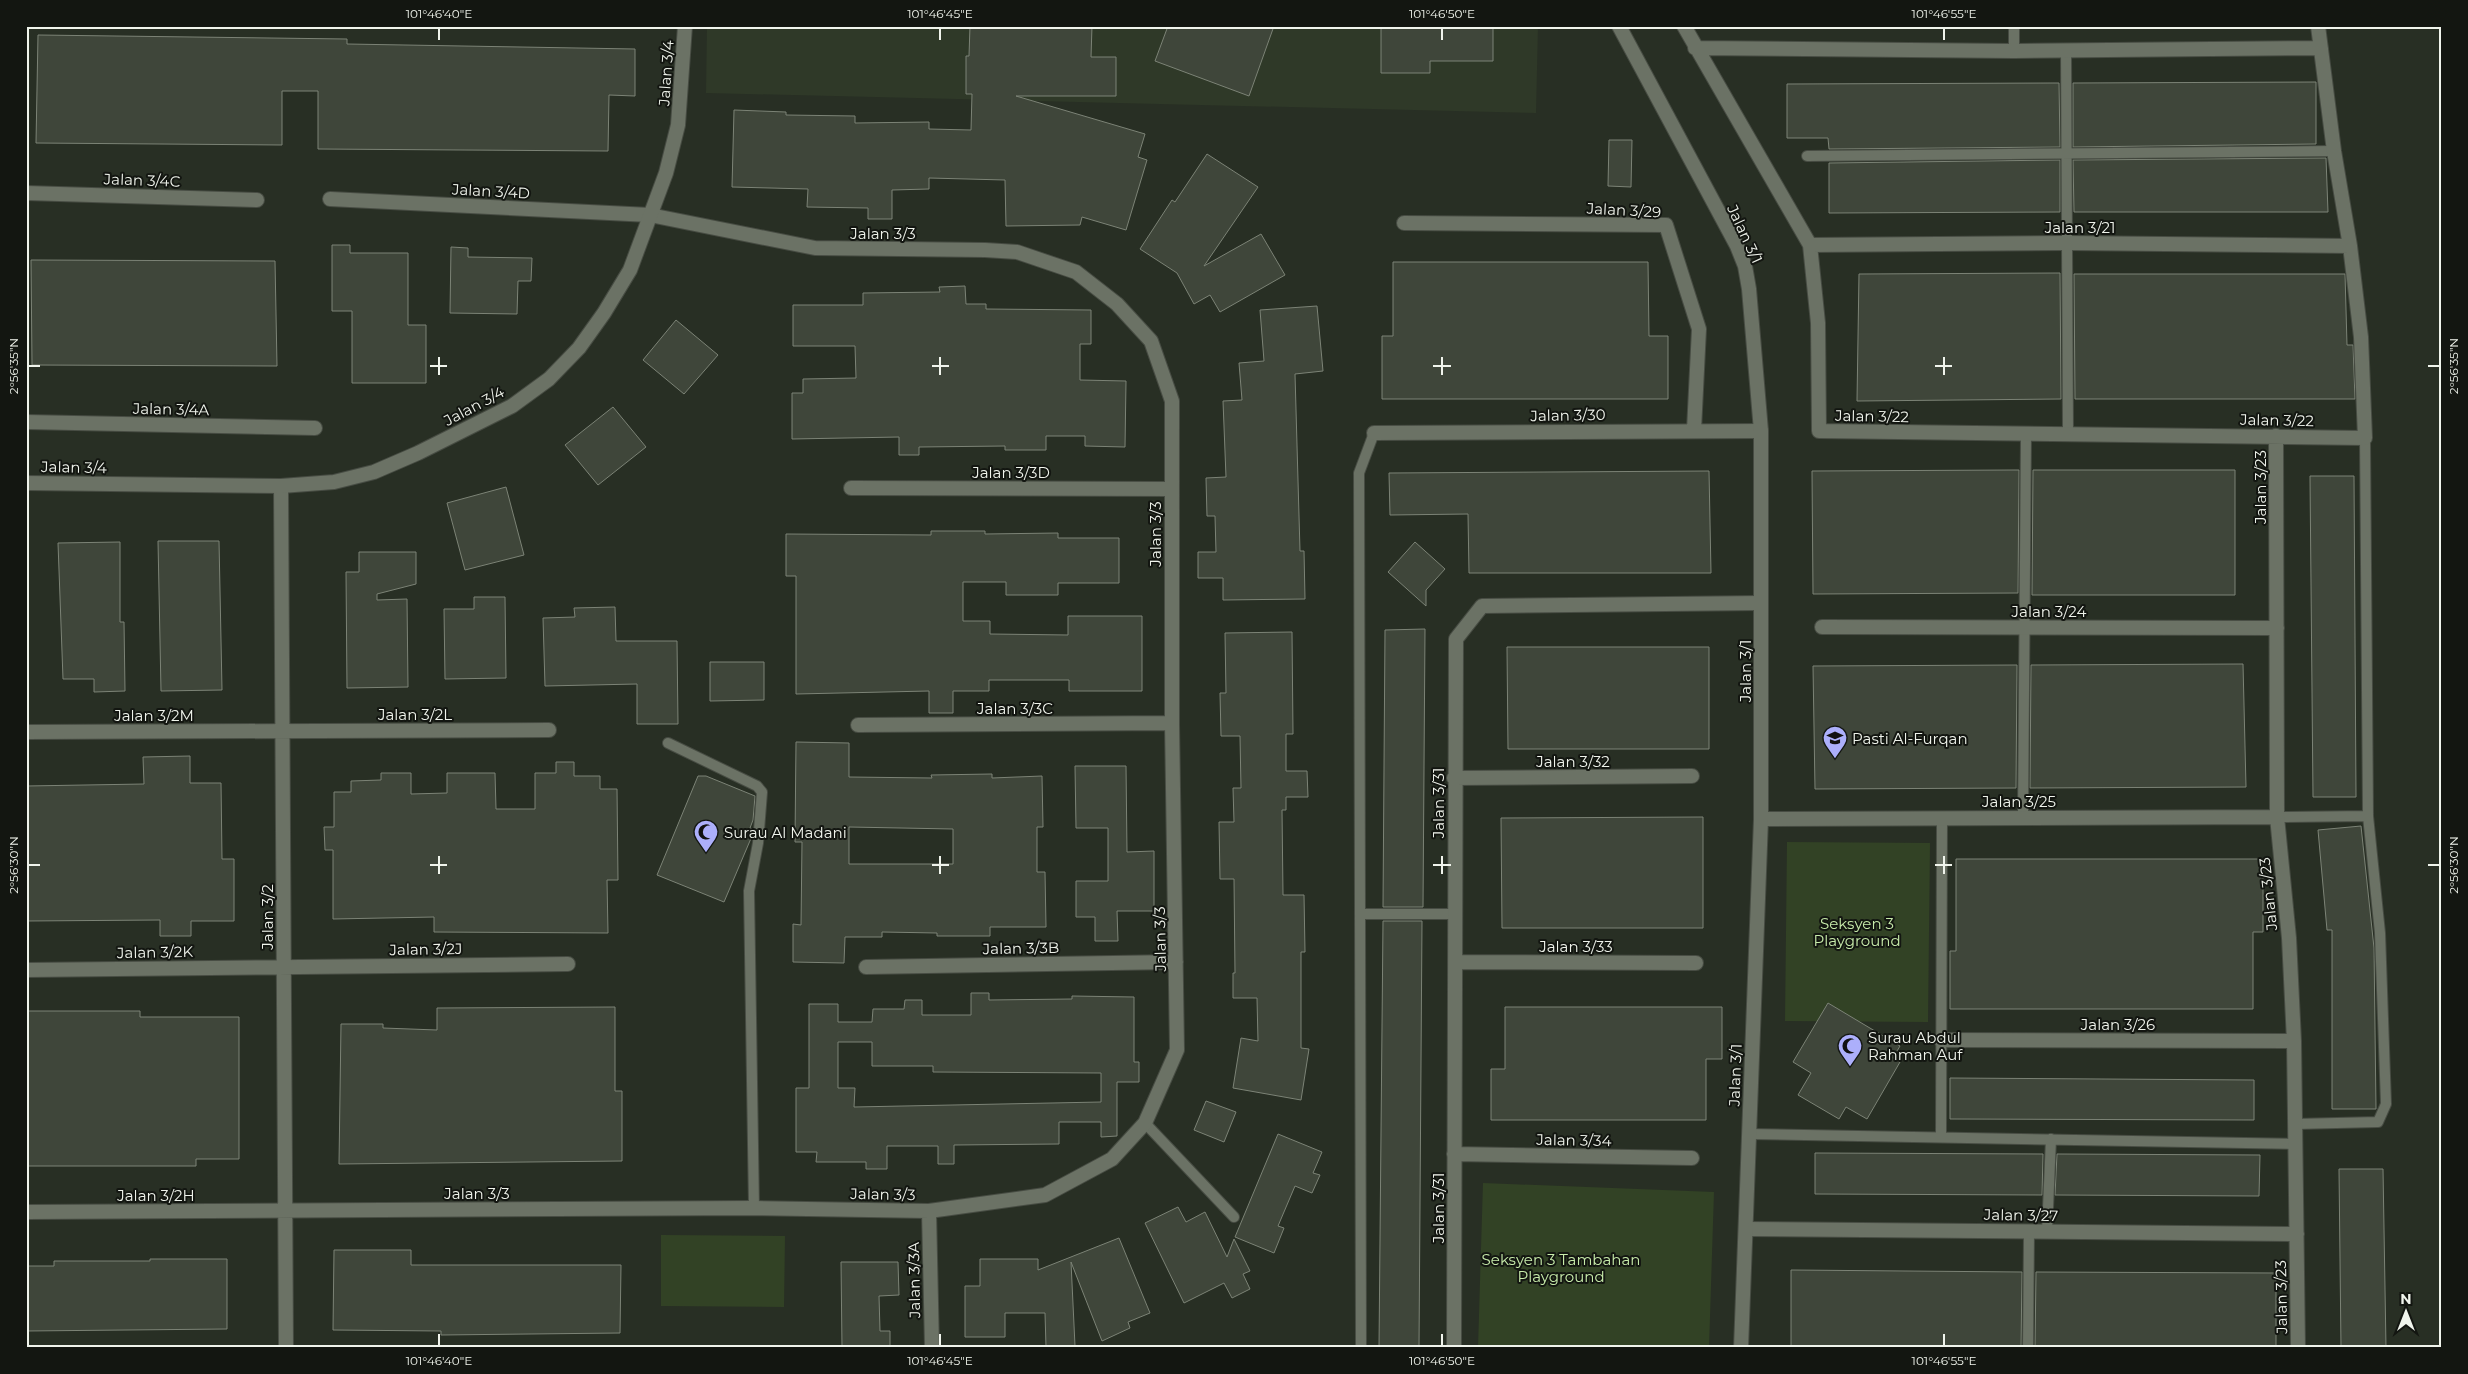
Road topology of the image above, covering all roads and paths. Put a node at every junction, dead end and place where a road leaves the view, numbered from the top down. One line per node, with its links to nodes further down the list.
1 (685, 26): 16 (street, Jalan 3/4)
2 (1619, 26): 25 (street, Jalan 3/1)
3 (1684, 26): 6 (street, Jalan 3/22)
4 (2014, 26): 9 (lane)
5 (2318, 26): 7 (street)
6 (1695, 48): 9 (street); 20 (street, Jalan 3/22)
7 (2320, 48): 8 (street); 10 (street)
8 (2066, 50): 9 (street); 11 (lane)
9 (2014, 51)
10 (2334, 151): 11 (lane); 21 (street)
11 (2066, 154): 12 (lane); 19 (lane)
12 (1807, 156)
13 (26, 193): 15 (street, Jalan 3/4C)
14 (330, 199): 16 (street, Jalan 3/4D)
15 (257, 200)
16 (650, 215): 18 (street, Jalan 3/4D); 32 (street, Jalan 3/4)
17 (1404, 223): 24 (street, Jalan 3/29)
18 (708, 226): 34 (street, Jalan 3/3)
19 (2067, 243): 20 (street, Jalan 3/21); 21 (street, Jalan 3/21); 28 (lane)
20 (1810, 245): 27 (street, Jalan 3/22)
21 (2350, 246): 30 (street)
22 (26, 422): 23 (street, Jalan 3/4A)
23 (315, 428)
24 (1694, 430): 25 (street, Jalan 3/30); 26 (street, Jalan 3/30)
25 (1762, 431): 35 (street, Jalan 3/1)
26 (1374, 433): 52 (lane)
27 (2026, 434): 28 (street, Jalan 3/22); 37 (lane)
28 (2068, 434): 29 (street, Jalan 3/22)
29 (2276, 436): 30 (street, Jalan 3/22); 38 (street, Jalan 3/23)
30 (2365, 438): 47 (lane)
31 (26, 483): 32 (street, Jalan 3/4)
32 (281, 486): 42 (street, Jalan 3/2)
33 (851, 488): 34 (street, Jalan 3/3D)
34 (1171, 489): 40 (street, Jalan 3/3)
35 (1761, 603): 46 (street, Jalan 3/31); 51 (street, Jalan 3/1)
36 (1822, 627): 37 (street, Jalan 3/24)
37 (2024, 628): 38 (street, Jalan 3/24); 50 (lane)
38 (2277, 628): 48 (street, Jalan 3/23)
39 (858, 724): 40 (street, Jalan 3/3C)
40 (1172, 724): 54 (street, Jalan 3/3)
41 (549, 730): 42 (street, Jalan 3/2L)
42 (282, 731): 43 (street, Jalan 3/2M); 58 (street, Jalan 3/2)
43 (26, 732)
44 (668, 742): 71 (lane)
45 (1692, 776): 46 (street, Jalan 3/32)
46 (1454, 778): 53 (street, Jalan 3/31)
47 (2368, 816): 48 (lane); 64 (lane)
48 (2277, 817): 50 (street, Jalan 3/25); 62 (street, Jalan 3/23)
49 (1942, 818): 50 (street, Jalan 3/25); 51 (street, Jalan 3/25); 61 (lane)
50 (2023, 818)
51 (1761, 819): 65 (street, Jalan 3/1)
52 (1362, 914): 53 (lane); 82 (lane)
53 (1455, 914): 55 (street, Jalan 3/31)
54 (1176, 962): 59 (street, Jalan 3/3B); 63 (street, Jalan 3/3)
55 (1456, 962): 56 (street, Jalan 3/33); 69 (street, Jalan 3/31)
56 (1696, 963)
57 (568, 964): 58 (street, Jalan 3/2J)
58 (284, 967): 60 (street, Jalan 3/2K); 72 (street, Jalan 3/2)
59 (866, 967)
60 (26, 970)
61 (1941, 1040): 62 (street, Jalan 3/26); 66 (lane)
62 (2294, 1041): 64 (street, Jalan 3/23)
63 (1145, 1123): 73 (street, Jalan 3/3); 75 (lane)
64 (2295, 1124): 68 (street, Jalan 3/23)
65 (1749, 1134): 66 (lane); 76 (street, Jalan 3/1)
66 (1941, 1137): 67 (lane)
67 (2051, 1139): 68 (lane); 78 (lane)
68 (2296, 1144): 79 (street, Jalan 3/23)
69 (1454, 1154): 70 (street, Jalan 3/34); 83 (street, Jalan 3/31)
70 (1692, 1158)
71 (754, 1208): 72 (street, Jalan 3/3); 73 (street, Jalan 3/3)
72 (285, 1211): 74 (street, Jalan 3/2H); 80 (street, Jalan 3/2)
73 (929, 1211): 81 (street, Jalan 3/3A)
74 (26, 1212)
75 (1234, 1218)
76 (1746, 1229): 77 (street, Jalan 3/27); 84 (street, Jalan 3/1)
77 (2029, 1231): 78 (street, Jalan 3/27); 85 (lane)
78 (2047, 1232): 79 (street, Jalan 3/27)
79 (2297, 1234): 86 (street, Jalan 3/23)
80 (286, 1348)
81 (932, 1348)
82 (1361, 1348)
83 (1454, 1348)
84 (1741, 1348)
85 (2028, 1348)
86 (2298, 1348)

